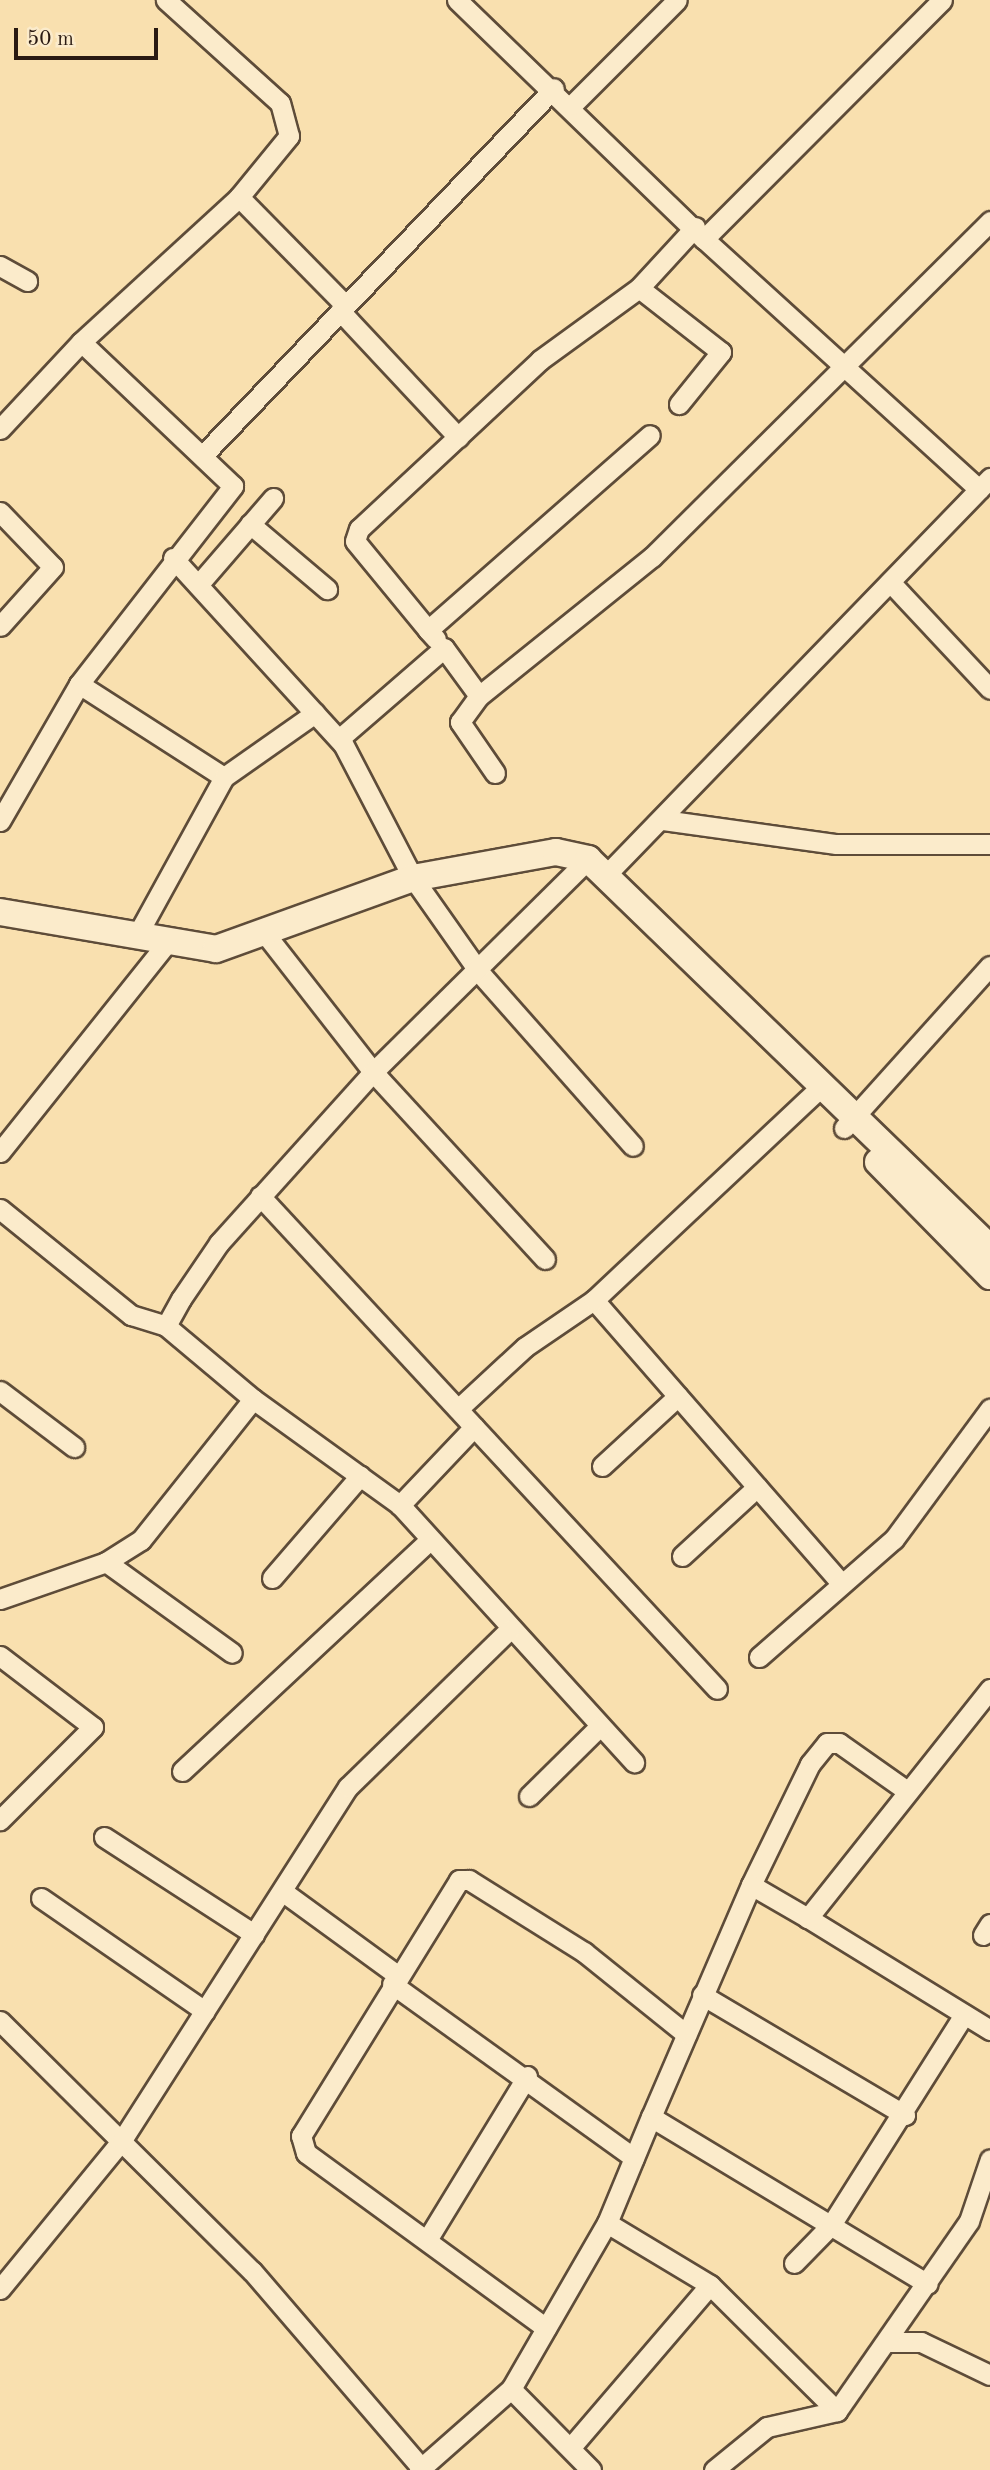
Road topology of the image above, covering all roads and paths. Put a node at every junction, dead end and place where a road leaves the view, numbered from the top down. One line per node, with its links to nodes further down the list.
1 (166, 0): 7 (street)
2 (457, 0): 5 (street)
3 (677, 0): 6 (street)
4 (942, 0): 9 (street)
5 (555, 88): 6 (street); 13 (street)
6 (572, 105): 9 (street)
7 (239, 197): 13 (street); 14 (street)
8 (990, 221): 15 (street)
9 (699, 233): 12 (street); 15 (street)
10 (0, 266): 11 (street)
11 (26, 281)
12 (639, 288): 16 (street); 19 (street)
13 (343, 309): 19 (street); 20 (street)
14 (81, 342): 17 (street); 20 (street)
15 (846, 362): 21 (street); 34 (street)
16 (679, 404)
17 (0, 429)
18 (650, 435): 30 (street)
19 (458, 437): 30 (street)
20 (204, 454): 25 (street)
21 (985, 484): 26 (street)
22 (273, 498): 24 (street)
23 (0, 512): 29 (street)
24 (250, 524): 27 (street); 28 (street)
25 (173, 558): 27 (street); 32 (street)
26 (890, 582): 33 (street); 39 (street)
27 (198, 585): 35 (street)
28 (327, 589)
29 (0, 626)
30 (428, 630): 31 (street)
31 (444, 648): 34 (street); 36 (street)
32 (79, 684): 38 (street); 40 (street)
33 (990, 689)
34 (480, 696): 37 (street)
35 (315, 713): 36 (street); 38 (street)
36 (344, 744): 43 (street)
37 (495, 773)
38 (224, 778): 46 (street)
39 (663, 820): 41 (street); 42 (street)
40 (0, 821)
41 (990, 844)
42 (597, 868): 43 (main road); 49 (street); 51 (main road)
43 (413, 878): 45 (main road); 49 (street)
44 (0, 912): 46 (main road)
45 (263, 931): 47 (main road); 50 (street)
46 (137, 935): 47 (main road)
47 (166, 944): 53 (street)
48 (990, 966): 51 (street)
49 (479, 972): 50 (street); 52 (street)
50 (373, 1072): 54 (street); 57 (street)
51 (838, 1108): 56 (main road); 58 (main road); 59 (street)
52 (633, 1146)
53 (0, 1152)
54 (260, 1196): 60 (street); 64 (street)
55 (0, 1209): 60 (street)
56 (990, 1246)
57 (545, 1259)
58 (990, 1276)
59 (594, 1300): 62 (street); 64 (street)
60 (166, 1326): 63 (street)
61 (0, 1391): 67 (street)
62 (678, 1396): 68 (street); 70 (street)
63 (253, 1399): 69 (street); 74 (street)
64 (458, 1409): 66 (street)
65 (990, 1409): 76 (street)
66 (474, 1427): 71 (street); 82 (street)
67 (74, 1447)
68 (602, 1466)
69 (360, 1476): 71 (street); 75 (street)
70 (757, 1487): 73 (street); 76 (street)
71 (400, 1505): 72 (street)
72 (430, 1540): 78 (street); 86 (street)
73 (682, 1556)
74 (106, 1562): 77 (street); 79 (street)
75 (272, 1577)
76 (840, 1582): 81 (street)
77 (0, 1599)
78 (509, 1630): 84 (street); 92 (street)
79 (232, 1653)
80 (0, 1656): 89 (street)
81 (759, 1657)
82 (717, 1689)
83 (990, 1689): 87 (street)
84 (598, 1727): 85 (street); 88 (street)
85 (634, 1762)
86 (182, 1771)
87 (907, 1791): 91 (street); 94 (street)
88 (530, 1796)
89 (0, 1820)
90 (104, 1837): 95 (street)
91 (751, 1885): 94 (street); 97 (street)
92 (282, 1891): 95 (street); 96 (street)
93 (41, 1898): 98 (street)
94 (808, 1918): 99 (street)
95 (254, 1934): 98 (street)
96 (395, 1980): 102 (street); 103 (street); 111 (street)
97 (702, 1995): 102 (street); 104 (street)
98 (205, 2011): 106 (street)
99 (964, 2015): 101 (street); 104 (street)
100 (0, 2021): 106 (street)
101 (990, 2030)
102 (687, 2034): 105 (street)
103 (527, 2076): 107 (street); 111 (street)
104 (905, 2115): 110 (street)
105 (651, 2118): 107 (street); 110 (street)
106 (122, 2140): 115 (street); 122 (street)
107 (634, 2158): 109 (street)
108 (990, 2160): 113 (street)
109 (607, 2224): 114 (street); 116 (street)
110 (831, 2225): 112 (street); 113 (street)
111 (426, 2240): 116 (street)
112 (793, 2263)
113 (928, 2284): 117 (street)
114 (710, 2285): 120 (street); 121 (street)
115 (0, 2289)
116 (546, 2328): 119 (street)
117 (889, 2342): 118 (street); 120 (street)
118 (990, 2375)
119 (511, 2389): 121 (street); 122 (street)
120 (837, 2411): 124 (street)
121 (571, 2447): 123 (street)
122 (421, 2469)
123 (591, 2470)
124 (714, 2470)

